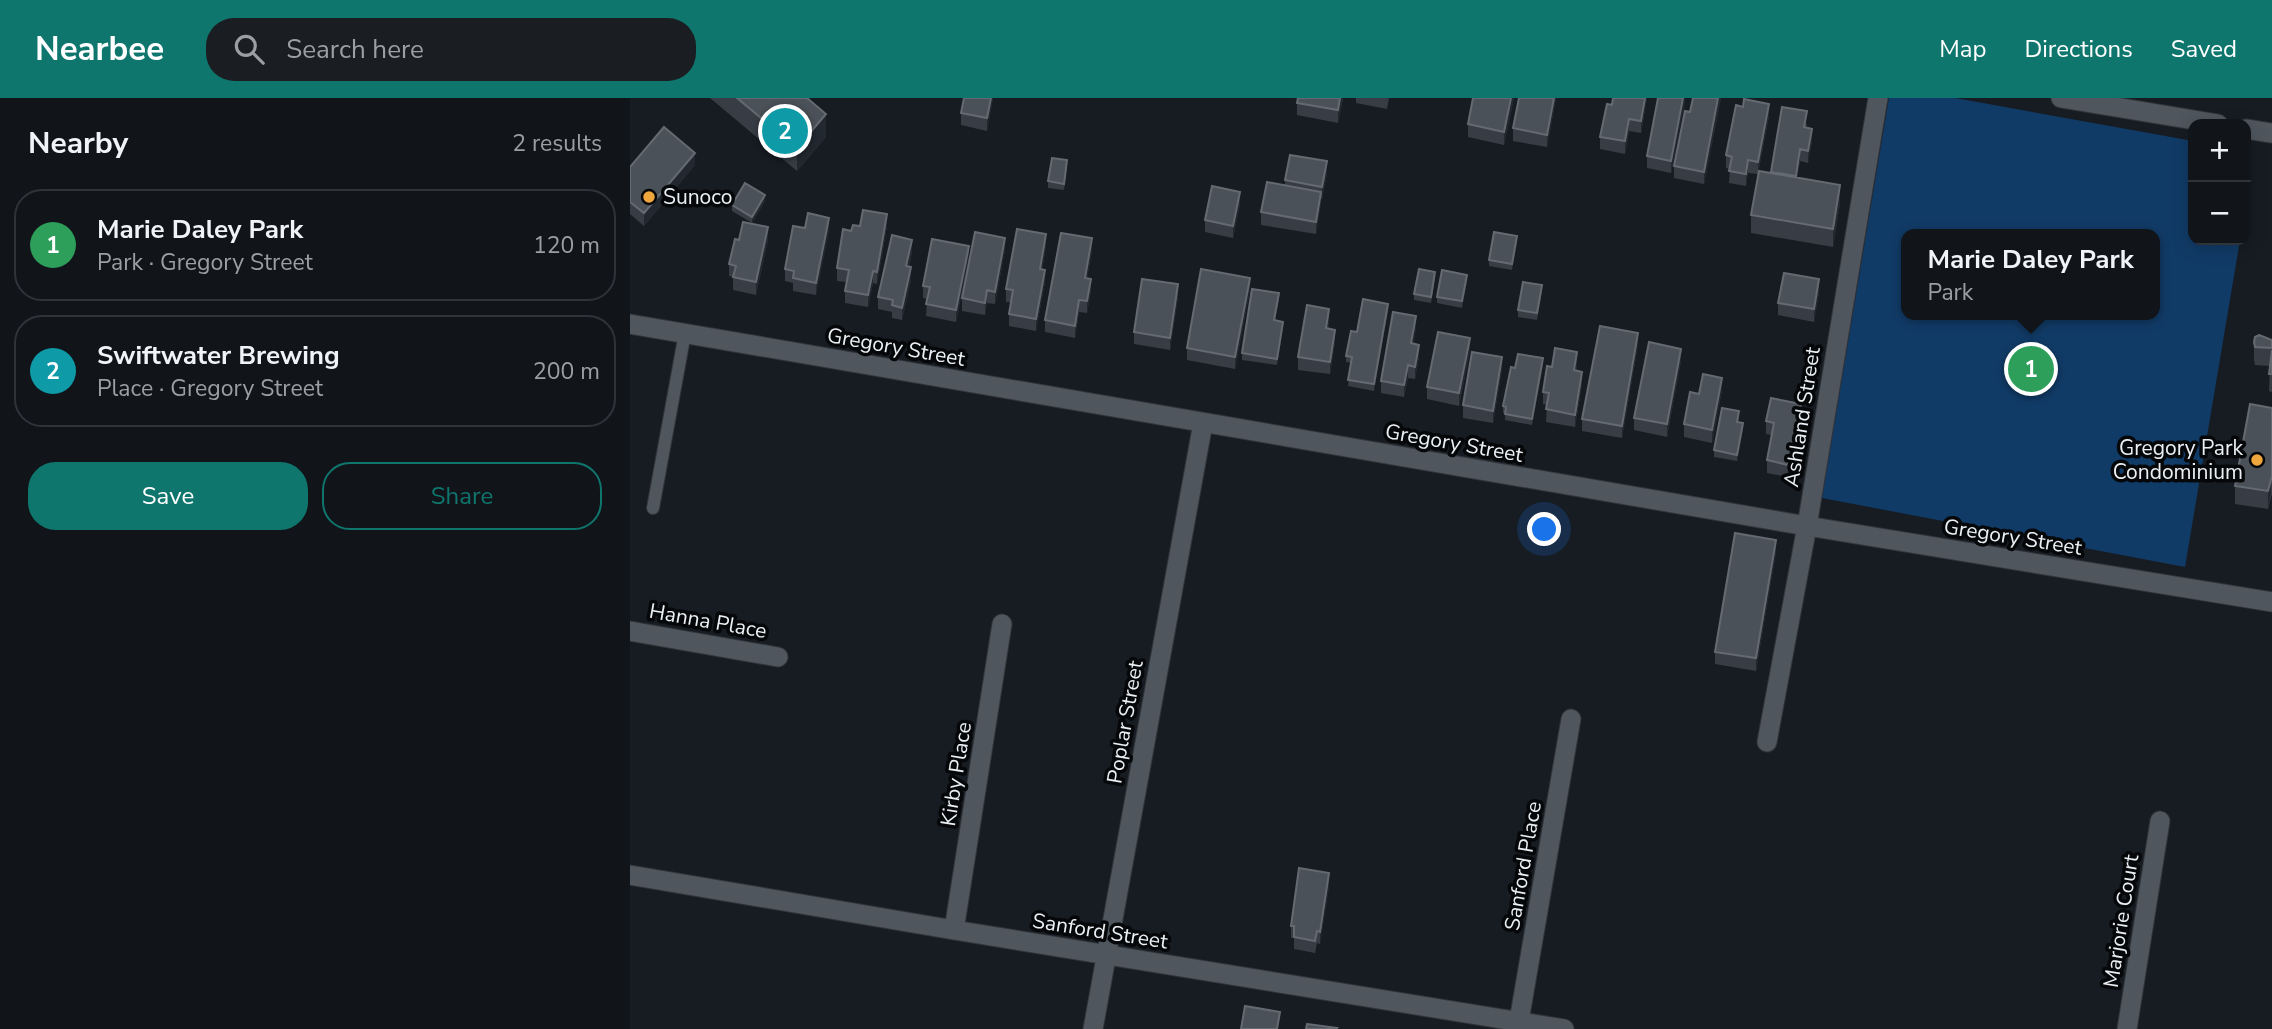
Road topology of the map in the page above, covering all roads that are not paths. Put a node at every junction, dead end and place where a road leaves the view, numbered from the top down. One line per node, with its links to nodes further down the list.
1 (1878, 98): 10 (street, Ashland Street)
2 (2061, 98): 3 (street)
3 (2188, 119)
4 (2251, 130): 5 (street)
5 (2272, 133)
6 (630, 324): 7 (street, Gregory Street)
7 (685, 333): 8 (street, Gregory Street); 9 (lane)
8 (1203, 423): 10 (street, Gregory Street); 20 (street, Poplar Street)
9 (653, 508)
10 (1807, 526): 11 (street, Gregory Street); 16 (street, Ashland Street)
11 (2272, 602)
12 (1002, 624): 19 (street, Kirby Place)
13 (630, 631): 14 (street, Hanna Place)
14 (778, 657)
15 (1571, 719): 21 (street, Sanford Place)
16 (1767, 743)
17 (2160, 821): 24 (street, Marjorie Court)
18 (630, 875): 19 (street, Sanford Street)
19 (954, 930): 20 (street, Sanford Street)
20 (1106, 954): 21 (street, Sanford Street); 22 (street, Poplar Street)
21 (1519, 1021): 23 (street, Sanford Street)
22 (1093, 1029)
23 (1564, 1029)
24 (2127, 1029)

